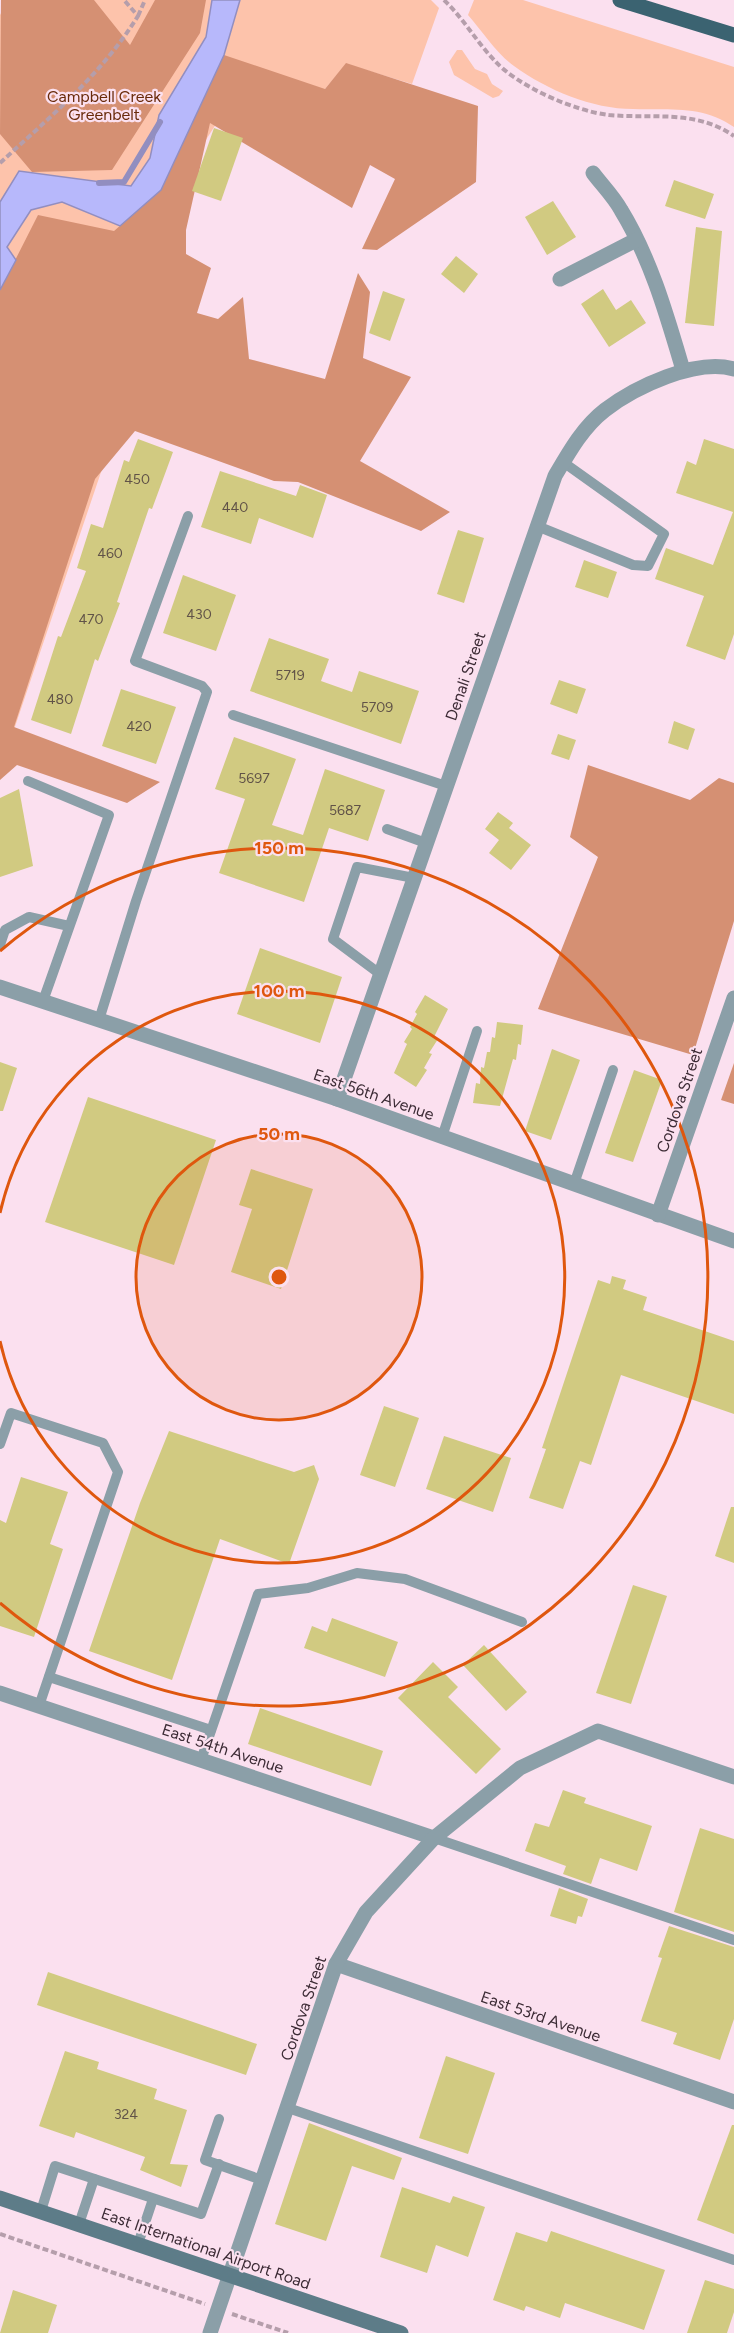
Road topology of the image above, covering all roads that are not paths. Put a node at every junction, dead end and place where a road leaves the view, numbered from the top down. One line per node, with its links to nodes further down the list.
1 (620, 0): 2 (main road)
2 (734, 35)
3 (593, 173): 4 (street)
4 (636, 240): 5 (street); 7 (street)
5 (560, 279)
6 (734, 369): 7 (street, Denali Street)
7 (683, 370): 8 (street, Denali Street)
8 (564, 462): 10 (street, Denali Street); 10 (lane)
9 (188, 516): 23 (lane)
10 (537, 526): 13 (street, Denali Street)
11 (233, 715): 13 (lane)
12 (28, 781): 17 (lane)
13 (446, 786): 15 (street, Denali Street)
14 (387, 829): 15 (lane)
15 (426, 843): 16 (street, Denali Street)
16 (414, 878): 19 (street, Denali Street); 19 (lane)
17 (69, 926): 18 (lane); 22 (lane)
18 (0, 945)
19 (380, 974): 26 (street, Denali Street)
20 (0, 987): 22 (street, East 56th Avenue)
21 (734, 998): 29 (street, Cordova Street)
22 (43, 1001): 23 (street, East 56th Avenue)
23 (99, 1020): 26 (street, East 56th Avenue)
24 (477, 1031): 27 (lane)
25 (614, 1070): 28 (lane)
26 (337, 1099): 27 (street, East 56th Avenue)
27 (442, 1137): 28 (street, East 56th Avenue)
28 (574, 1184): 29 (street, East 56th Avenue)
29 (658, 1215): 30 (street, East 56th Avenue)
30 (734, 1241)
31 (0, 1444): 33 (lane)
32 (522, 1622): 36 (lane)
33 (49, 1677): 35 (lane); 36 (lane)
34 (0, 1693): 35 (street, East 54th Avenue)
35 (39, 1706): 37 (street, East 54th Avenue)
36 (211, 1730): 37 (lane)
37 (201, 1760): 39 (street, East 54th Avenue)
38 (734, 1778): 39 (street, Cordova Street)
39 (434, 1838): 40 (lane); 41 (street, Cordova Street)
40 (734, 1940)
41 (336, 1964): 42 (street, East 53rd Avenue); 43 (street, Cordova Street)
42 (734, 2102)
43 (288, 2108): 47 (street, Cordova Street); 53 (lane)
44 (219, 2119): 45 (lane)
45 (219, 2164): 47 (lane); 49 (lane)
46 (94, 2179): 49 (lane); 50 (lane); 51 (lane)
47 (262, 2180): 54 (street, Cordova Street)
48 (0, 2198): 50 (main road, East International Airport Road)
49 (153, 2199): 52 (lane)
50 (41, 2211): 51 (main road, East International Airport Road)
51 (79, 2224): 52 (main road, East International Airport Road)
52 (138, 2244): 54 (main road, East International Airport Road)
53 (734, 2260)
54 (231, 2274): 55 (main road, East International Airport Road); 56 (street, Cordova Street)
55 (373, 2329): 57 (main road, East International Airport Road)
56 (210, 2333)
57 (401, 2333)

